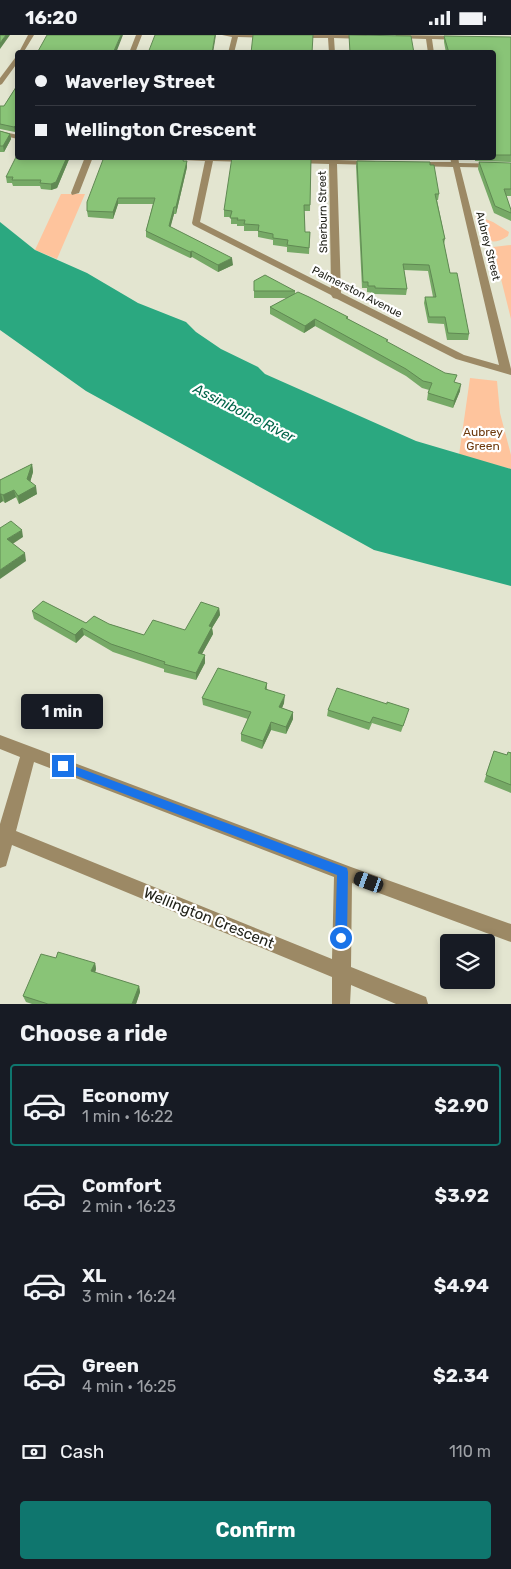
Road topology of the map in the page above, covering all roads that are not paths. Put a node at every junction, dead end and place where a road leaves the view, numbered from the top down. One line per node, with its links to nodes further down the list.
1 (31, 35): 12 (street)
2 (139, 35): 13 (street)
3 (225, 35): 4 (street)
4 (235, 35): 5 (street); 14 (street)
5 (274, 36)
6 (292, 36): 7 (street)
7 (331, 36): 9 (street); 15 (street)
8 (428, 36): 10 (street); 11 (street); 16 (street)
9 (369, 37)
10 (388, 37)
11 (467, 38)
12 (22, 50)
13 (133, 50)
14 (232, 50)
15 (332, 50)
16 (430, 50)
17 (15, 60): 18 (street)
18 (0, 83)
19 (0, 133): 20 (street)
20 (15, 136)
21 (88, 160): 31 (street)
22 (210, 160): 32 (street, Palmerston Avenue)
23 (231, 160): 25 (street)
24 (333, 160): 26 (street); 28 (street); 32 (street, Sherburn Street)
25 (252, 161)
26 (290, 161)
27 (454, 161): 29 (street); 30 (street); 33 (street, Aubrey Street)
28 (384, 163)
29 (403, 163)
30 (511, 165)
31 (75, 193)
32 (336, 296): 33 (street, Palmerston Avenue)
33 (508, 371)
34 (0, 742): 35 (street)
35 (30, 754): 36 (street); 38 (street)
36 (3, 833): 37 (street); 40 (street, Wellington Crescent)
37 (0, 860)
38 (343, 872): 39 (street); 40 (street)
39 (511, 933)
40 (340, 972): 41 (street); 42 (street, Wellington Crescent)
41 (341, 1004)
42 (419, 1004)

